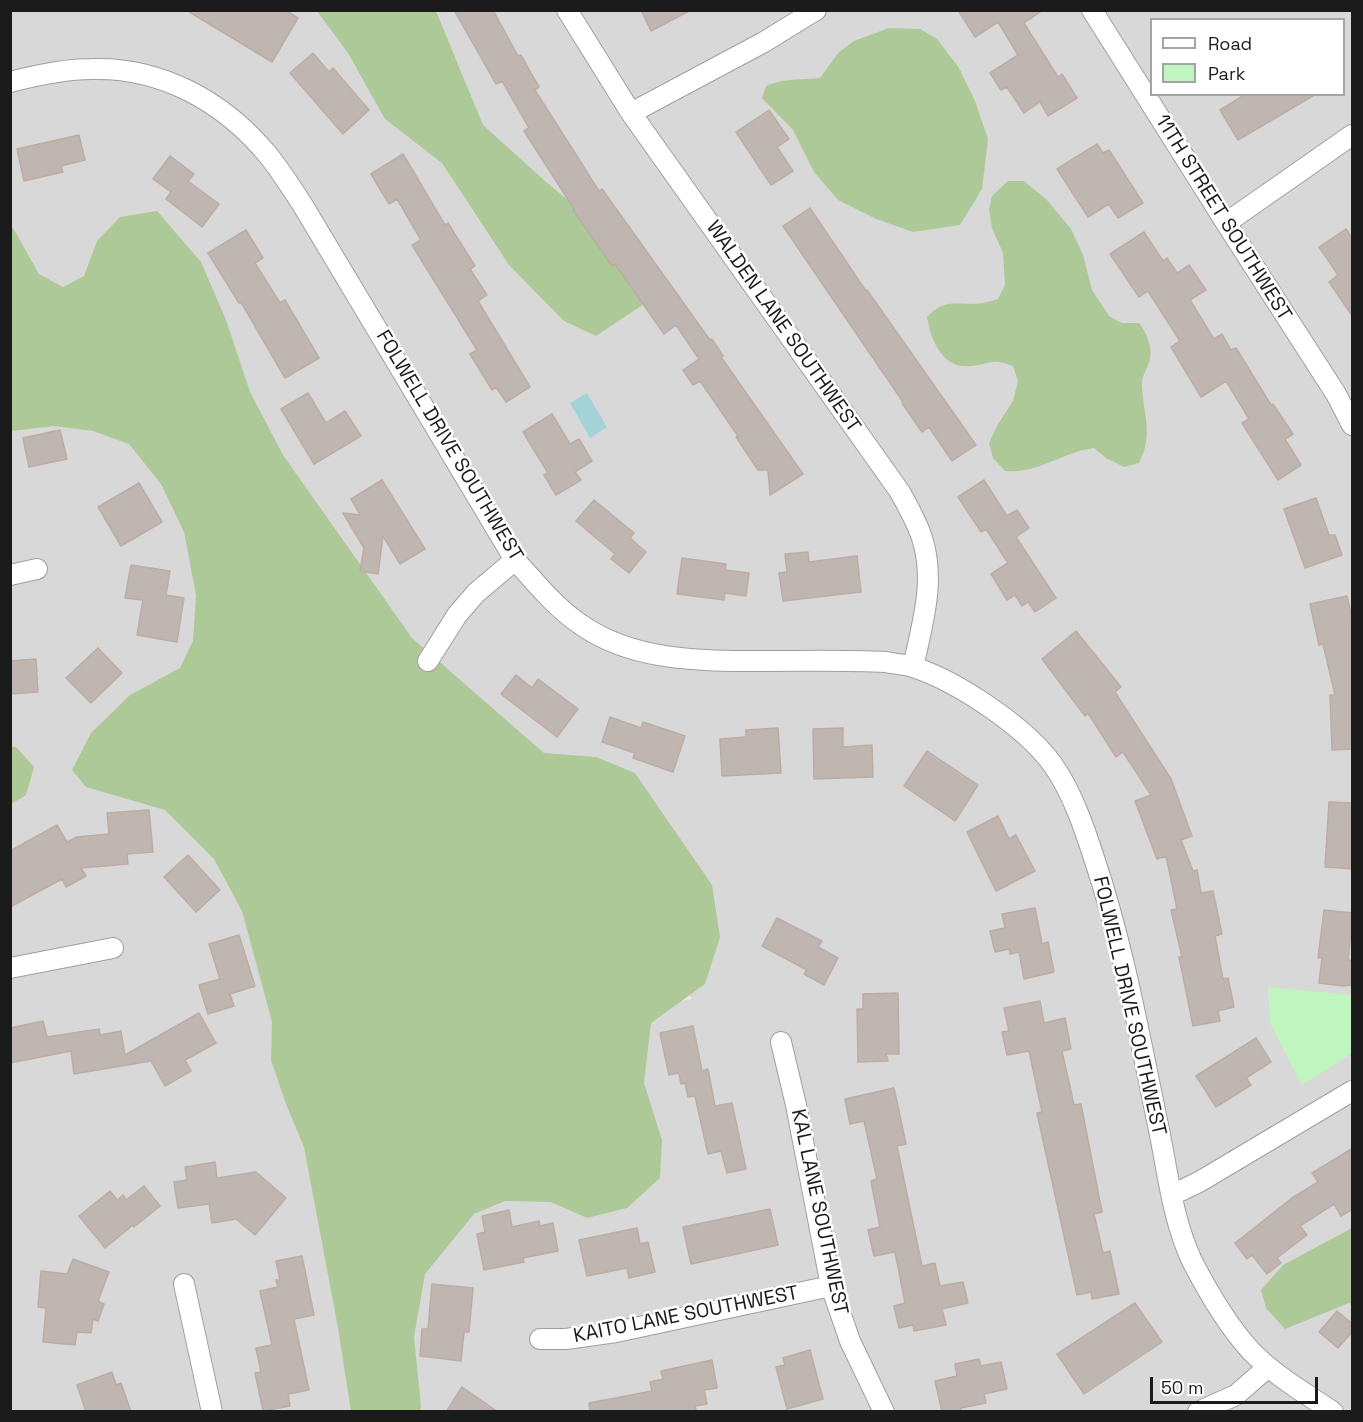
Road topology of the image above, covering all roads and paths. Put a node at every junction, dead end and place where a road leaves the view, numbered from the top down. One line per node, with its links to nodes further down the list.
1 (567, 10): 5 (street, WALDEN LANE SOUTHWEST)
2 (816, 10): 5 (street)
3 (1092, 10): 7 (street, 11TH STREET SOUTHWEST)
4 (10, 82): 9 (street, FOLWELL DRIVE SOUTHWEST)
5 (631, 113): 13 (street, WALDEN LANE SOUTHWEST)
6 (1353, 135): 7 (street)
7 (1226, 223): 8 (street, 11TH STREET SOUTHWEST)
8 (1353, 425)
9 (515, 560): 12 (street); 13 (street, FOLWELL DRIVE SOUTHWEST)
10 (37, 569): 11 (street)
11 (10, 575)
12 (428, 660)
13 (913, 667): 18 (street, FOLWELL DRIVE SOUTHWEST)
14 (113, 948): 15 (street)
15 (10, 968)
16 (781, 1042): 20 (street, KAL LANE SOUTHWEST)
17 (1353, 1091): 18 (street)
18 (1172, 1195): 22 (street, FOLWELL DRIVE SOUTHWEST)
19 (184, 1284): 23 (street)
20 (831, 1286): 21 (street, KAITO LANE SOUTHWEST); 24 (street, KAL LANE SOUTHWEST)
21 (540, 1339)
22 (1268, 1367): 25 (street); 26 (street, FOLWELL DRIVE SOUTHWEST)
23 (212, 1412)
24 (884, 1412)
25 (1198, 1412)
26 (1333, 1412)

